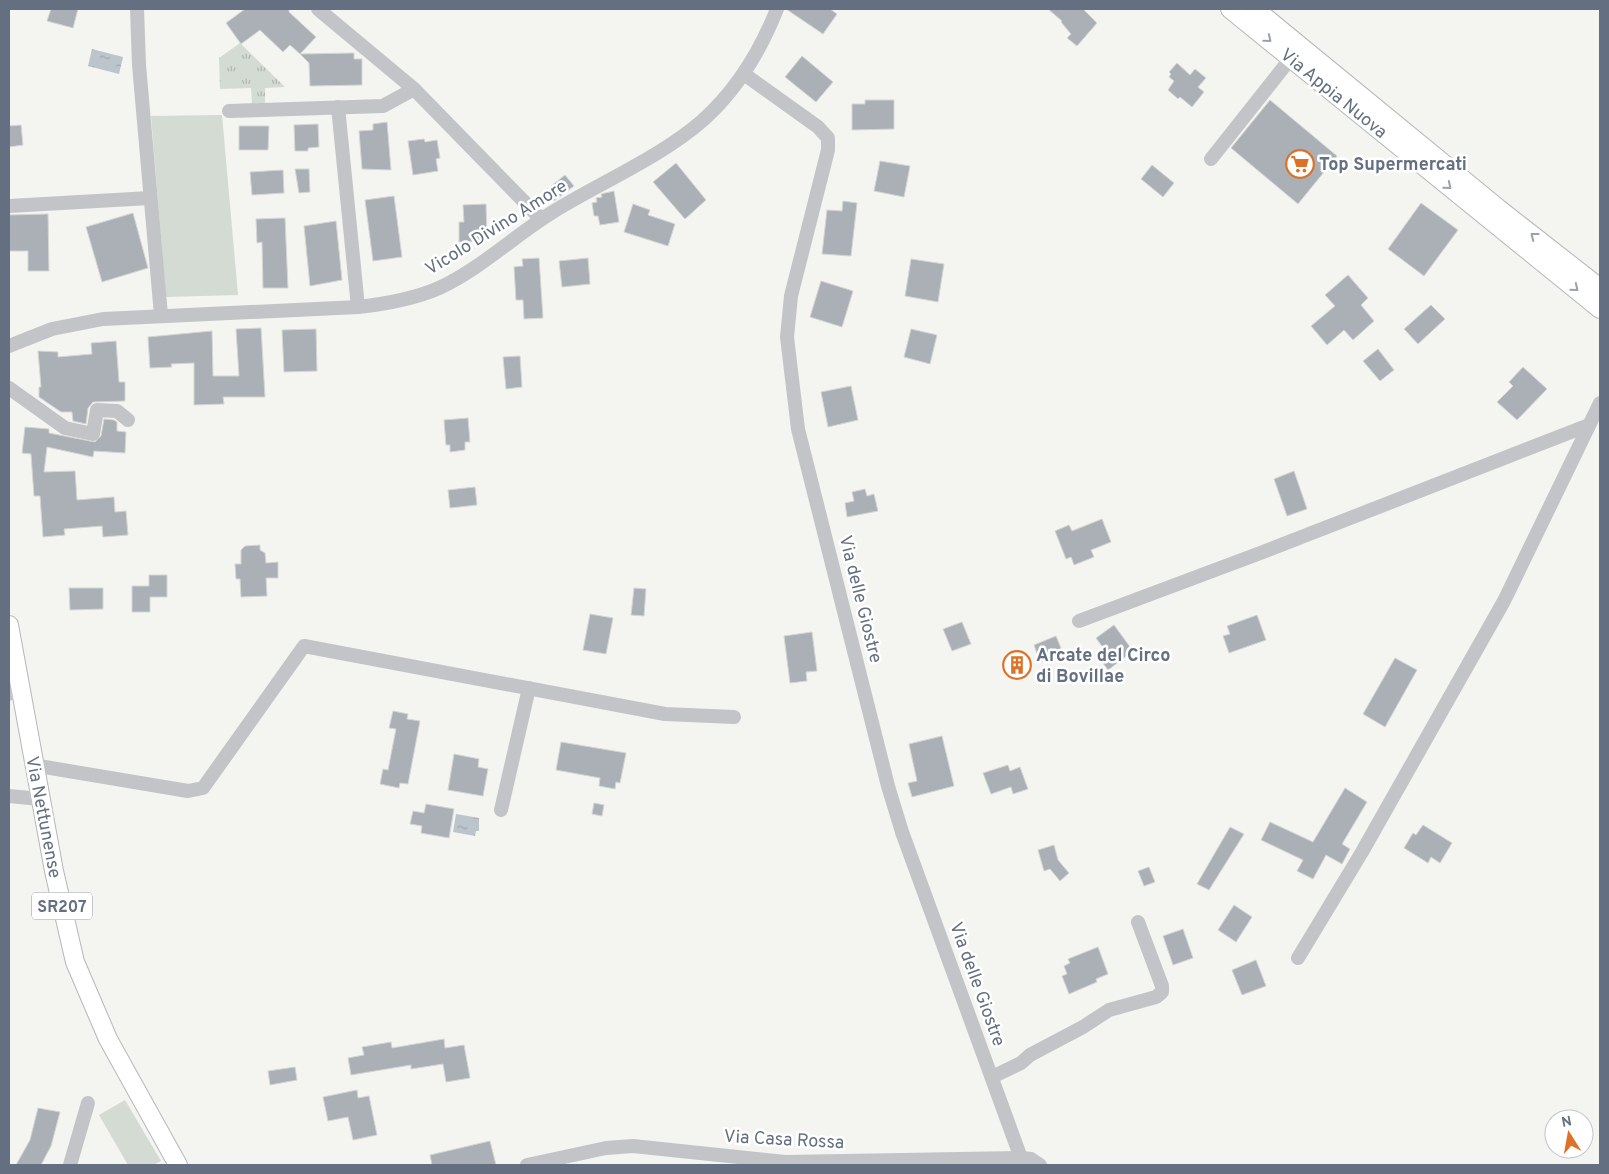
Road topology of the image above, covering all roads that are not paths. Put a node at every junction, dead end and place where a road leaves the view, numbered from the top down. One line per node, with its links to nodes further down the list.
1 (137, 9): 12 (street)
2 (318, 9): 8 (street)
3 (777, 9): 7 (street, Vicolo Divino Amore)
4 (1230, 9): 6 (main road, Via Appia Nuova, one-way to 6)
5 (1255, 9): 15 (main road, Via Appia Nuova, one-way to 5)
6 (1291, 58): 11 (street); 17 (main road, Via Appia Nuova, one-way to 17)
7 (744, 74): 14 (street, Vicolo Divino Amore); 35 (street, Via delle Giostre)
8 (414, 89): 9 (street); 14 (street)
9 (338, 107): 10 (street); 16 (street)
10 (228, 111)
11 (1212, 159)
12 (150, 198): 13 (street); 18 (street)
13 (9, 206)
14 (541, 219): 16 (street, Vicolo Divino Amore)
15 (1600, 288)
16 (358, 307): 18 (street, Vicolo Divino Amore)
17 (1600, 309)
18 (161, 315): 19 (street, Vicolo Divino Amore)
19 (9, 346)
20 (9, 388): 22 (street)
21 (1600, 403): 23 (street)
22 (128, 420)
23 (1589, 425): 24 (street); 34 (street)
24 (1079, 621)
25 (9, 624): 26 (main road, Via Nettunense / SR207)
26 (14, 687): 29 (main road, Via Nettunense / SR207)
27 (529, 688): 28 (street); 29 (street); 32 (street)
28 (734, 717)
29 (33, 765): 31 (main road, Via Nettunense / SR207)
30 (9, 796): 31 (street)
31 (40, 799): 39 (main road, Via Nettunense / SR207)
32 (501, 810)
33 (1138, 922): 35 (street)
34 (1298, 958)
35 (992, 1077): 37 (street, Via delle Giostre)
36 (88, 1103): 38 (street)
37 (1021, 1158): 40 (street, Via Casa Rossa); 41 (street, Via Casa Rossa)
38 (70, 1165)
39 (178, 1165)
40 (527, 1165)
41 (1040, 1165)

